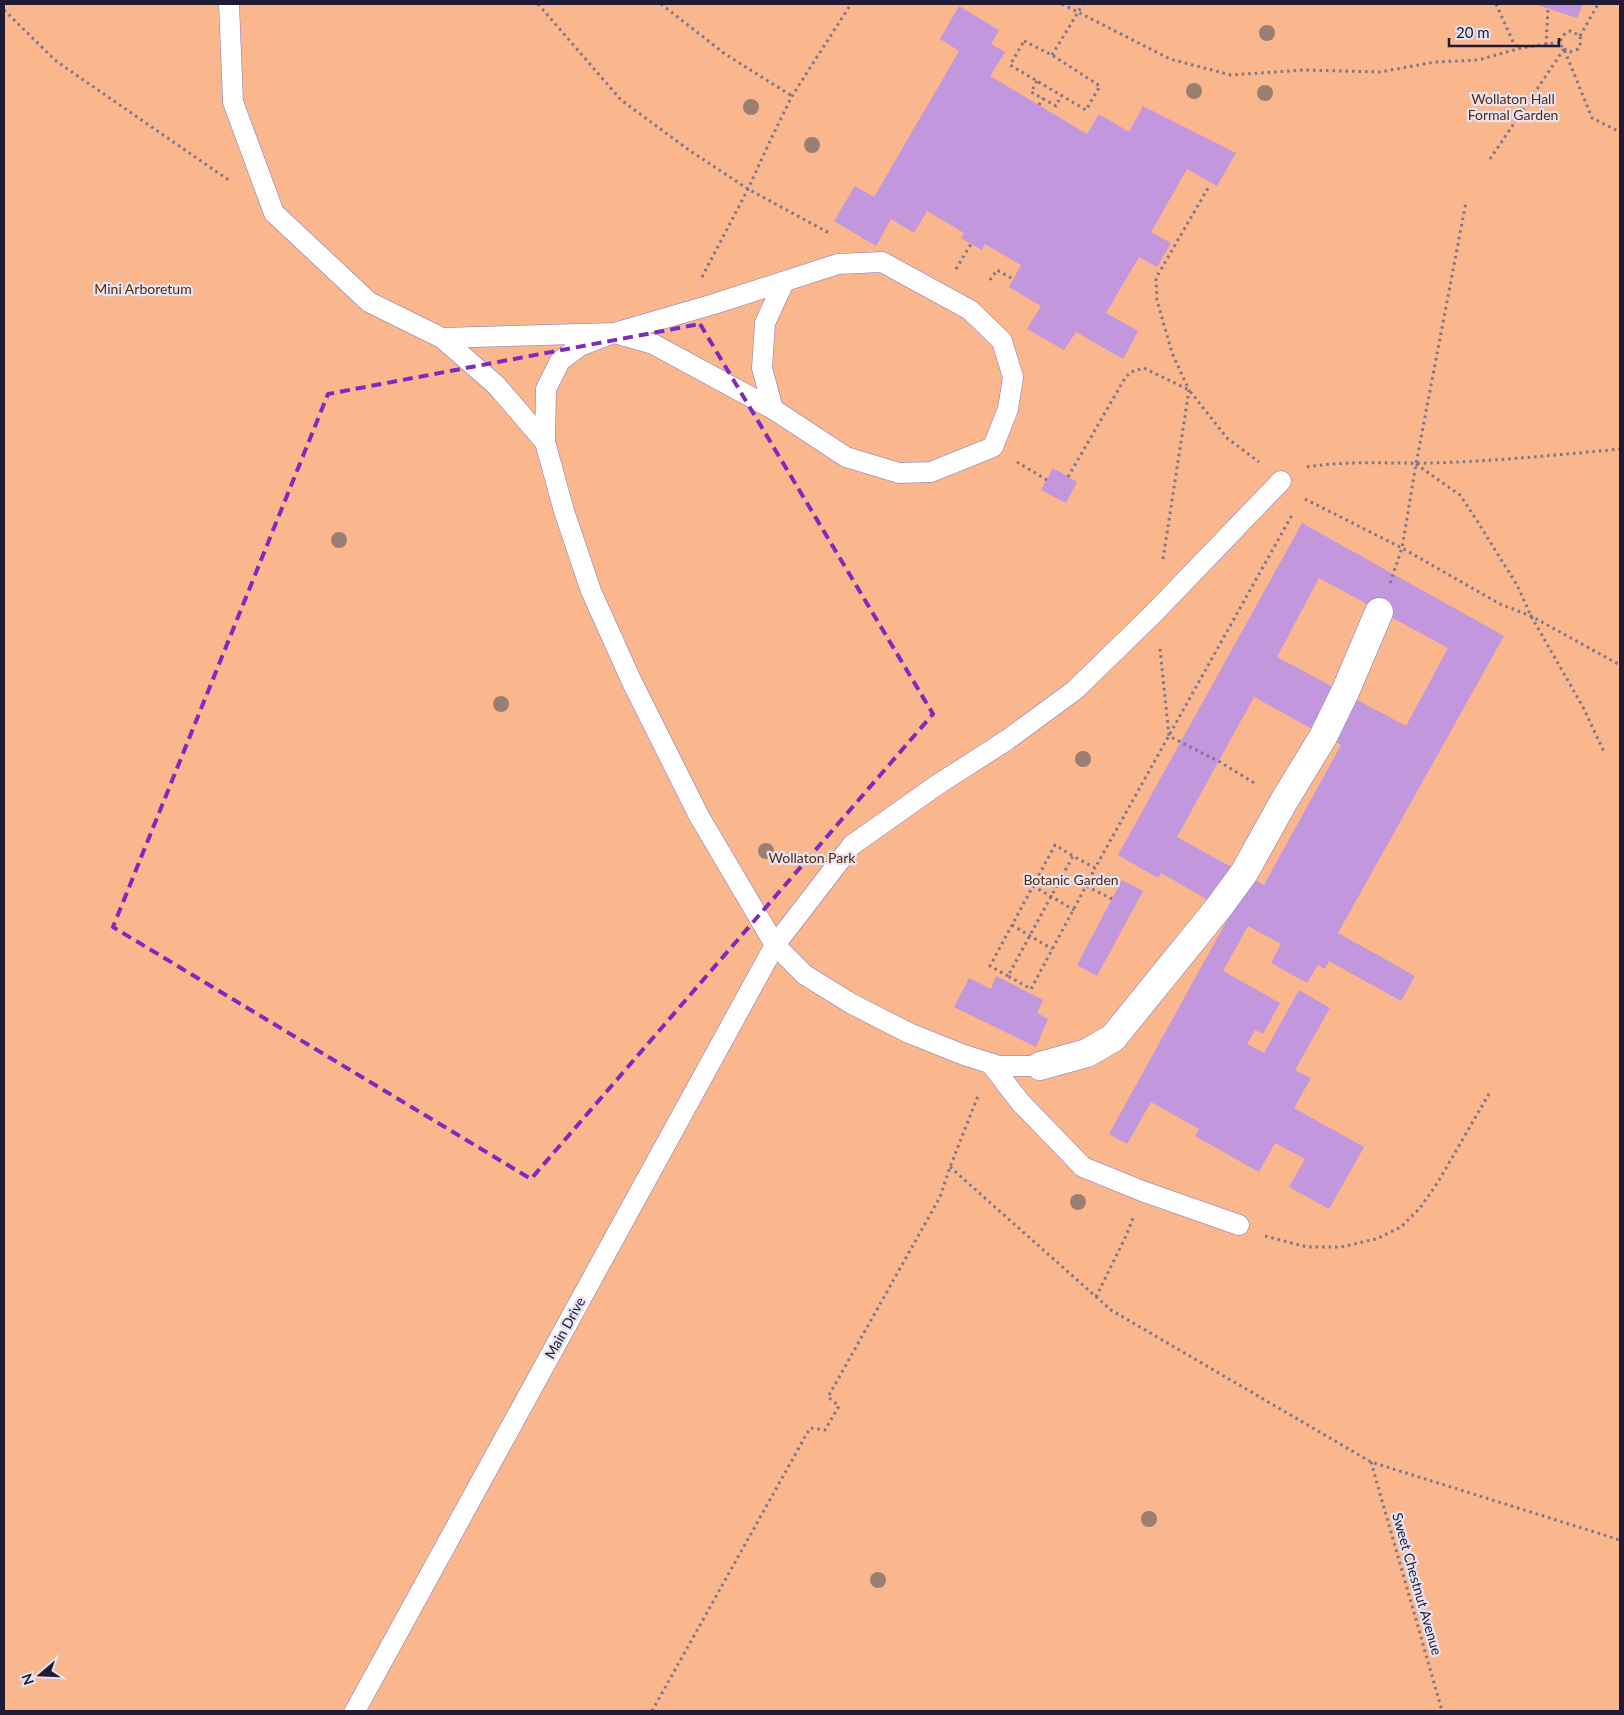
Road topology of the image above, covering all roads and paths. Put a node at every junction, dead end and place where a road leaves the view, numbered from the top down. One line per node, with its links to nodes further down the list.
1 (229, 4): 28 (lane)
2 (538, 4): 26 (path)
3 (661, 4): 19 (path)
4 (851, 4): 19 (path)
5 (1062, 4): 11 (path)
6 (1083, 4): 11 (path)
7 (1496, 4): 15 (path)
8 (1598, 4): 12 (path)
9 (1548, 8): 14 (path)
10 (4, 10): 28 (path)
11 (1078, 11): 15 (path); 17 (path)
12 (1580, 36): 13 (path); 16 (path)
13 (1561, 42): 14 (path); 16 (path)
14 (1546, 45): 15 (path)
15 (1521, 48)
16 (1564, 49): 23 (path); 24 (path)
17 (1052, 55): 18 (path); 20 (path)
18 (1037, 81): 20 (path); 21 (path)
19 (792, 96): 26 (path)
20 (1062, 96): 21 (path)
21 (1043, 98): 22 (path)
22 (1039, 105)
23 (1620, 132)
24 (1490, 160)
25 (1208, 188): 38 (path)
26 (748, 189): 29 (path); 35 (path)
27 (1466, 202): 42 (path)
28 (274, 213): 37 (lane)
29 (832, 234)
30 (971, 244): 31 (path)
31 (956, 269)
32 (990, 280): 33 (path)
33 (1013, 280)
34 (784, 282): 35 (lane); 39 (lane); 39 (lane)
35 (682, 313): 36 (lane)
36 (614, 333): 37 (lane); 39 (lane); 40 (lane)
37 (442, 338): 40 (lane)
38 (1189, 390): 43 (path); 44 (path); 49 (path)
39 (773, 409)
40 (544, 442): 67 (lane)
41 (1620, 449): 42 (path)
42 (1416, 464): 45 (path); 48 (path); 53 (path)
43 (1266, 467)
44 (1068, 477)
45 (1281, 481): 51 (lane, Main Drive)
46 (1302, 497): 48 (path)
47 (1292, 514): 55 (path)
48 (1402, 548): 50 (path); 53 (path)
49 (1162, 568)
50 (1393, 575)
51 (1155, 612): 55 (path); 67 (lane, Main Drive)
52 (1380, 612): 57 (street)
53 (1531, 616): 54 (path); 56 (path)
54 (1620, 665)
55 (1170, 736): 57 (path); 59 (path)
56 (1605, 754)
57 (1284, 801): 71 (street)
58 (1073, 856): 59 (path); 60 (path); 62 (path)
59 (1095, 868): 61 (path)
60 (1032, 886): 62 (path); 65 (path)
61 (1086, 886): 63 (path); 64 (path)
62 (1051, 897): 64 (path); 66 (path)
63 (1112, 899)
64 (1074, 910): 68 (path)
65 (1012, 925): 66 (path); 69 (path)
66 (1030, 936): 68 (path); 69 (path)
67 (775, 945): 70 (lane); 79 (lane, Main Drive)
68 (1052, 950): 69 (path)
69 (1008, 976)
70 (990, 1062): 71 (lane); 73 (path); 74 (lane)
71 (1040, 1066)
72 (1490, 1092): 75 (path)
73 (950, 1167): 76 (path); 80 (path)
74 (1142, 1191): 75 (lane); 76 (path)
75 (1239, 1225)
76 (1096, 1297): 77 (path)
77 (1371, 1462): 78 (path); 81 (path, Sweet Chestnut Avenue)
78 (1620, 1540)
79 (355, 1711)
80 (652, 1711)
81 (1442, 1711)

